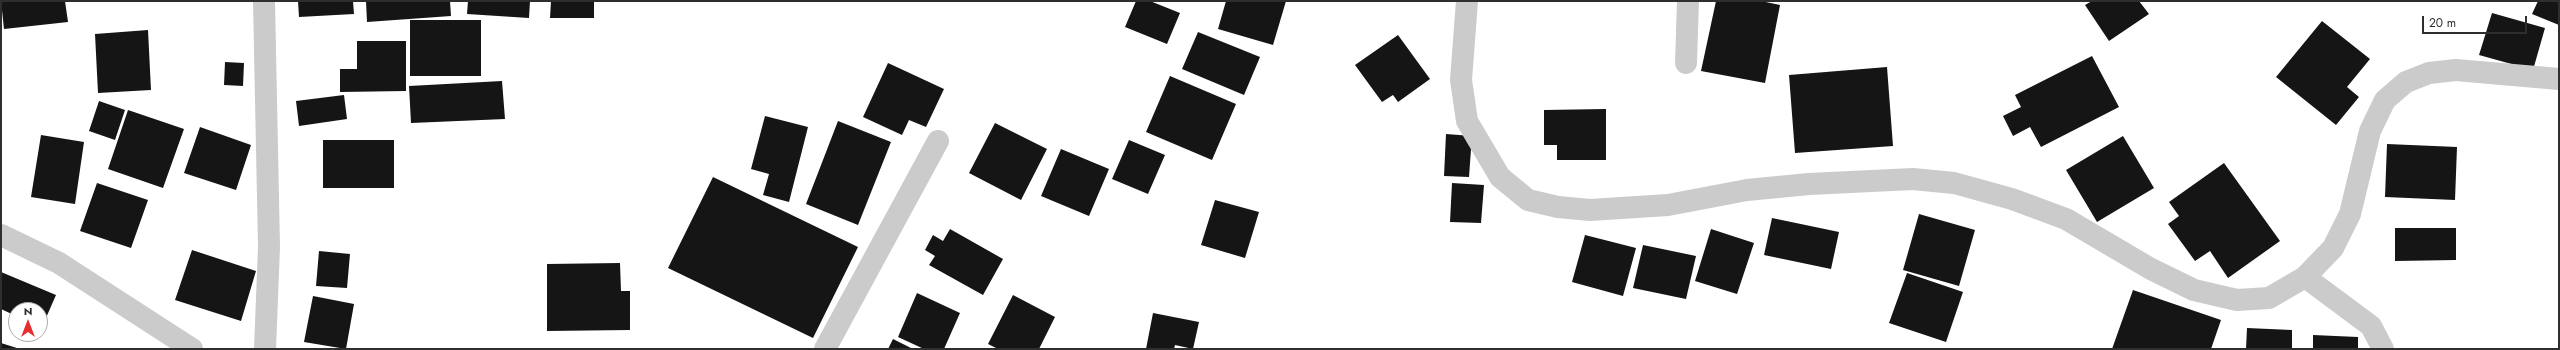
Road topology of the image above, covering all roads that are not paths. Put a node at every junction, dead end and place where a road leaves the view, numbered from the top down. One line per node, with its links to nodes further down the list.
1 (264, 1): 10 (street)
2 (1467, 1): 8 (street)
3 (1688, 1): 4 (street)
4 (1686, 63)
5 (2559, 80): 8 (street)
6 (938, 141): 11 (street)
7 (1, 235): 9 (street)
8 (2305, 277): 12 (street)
9 (192, 349)
10 (265, 349)
11 (825, 349)
12 (2383, 349)

